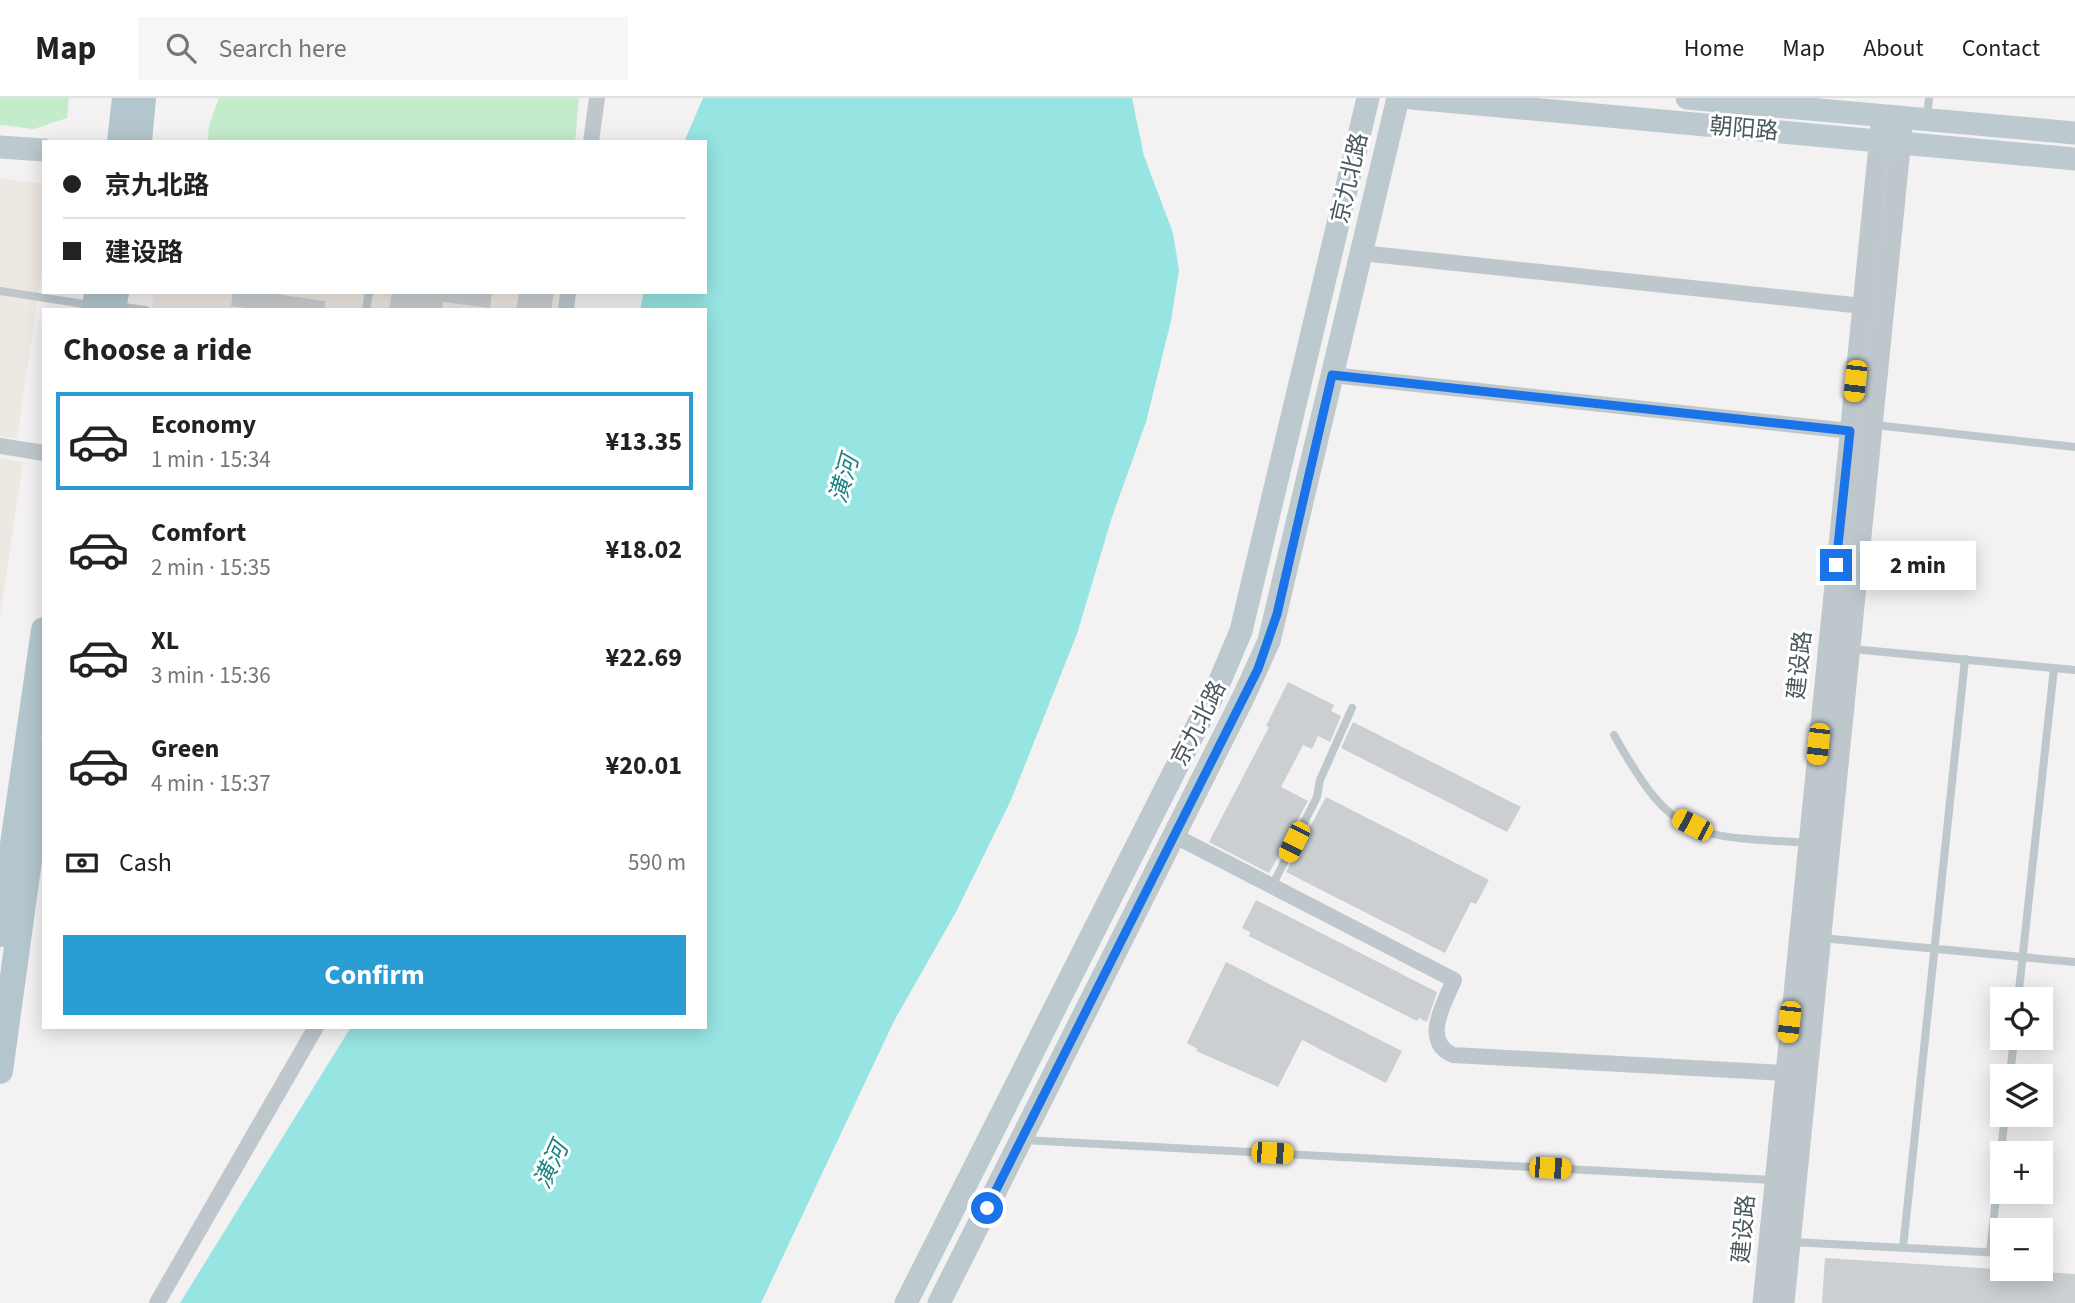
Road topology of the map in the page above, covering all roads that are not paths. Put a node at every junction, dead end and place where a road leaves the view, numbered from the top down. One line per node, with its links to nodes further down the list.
1 (125, 98): 11 (main road)
2 (144, 98): 12 (main road)
3 (597, 98): 13 (street)
4 (1368, 98): 58 (main road, 京九北路)
5 (1398, 98): 18 (main road, 京九北路)
6 (1412, 98): 14 (main road, 朝阳路)
7 (1687, 98): 9 (main road, 朝阳路)
8 (1928, 109): 9 (main road, 朝阳路); 10 (main road, 朝阳路)
9 (1893, 117): 14 (street, 建设路)
10 (2075, 134)
11 (120, 140)
12 (139, 140)
13 (591, 140)
14 (1890, 142): 17 (main road, 朝阳路); 21 (street, 建设路); 24 (street, 建设路)
15 (0, 147): 16 (main road)
16 (42, 150)
17 (2075, 159)
18 (1361, 253): 21 (street); 23 (main road, 京九北路)
19 (0, 291): 20 (lane)
20 (105, 303): 22 (lane)
21 (1863, 306): 25 (street, 建设路)
22 (134, 308)
23 (1332, 375): 25 (street); 37 (main road, 京九北路)
24 (1872, 424): 27 (lane); 29 (street, 建设路)
25 (1850, 431): 38 (street, 建设路)
26 (0, 446): 28 (street)
27 (2075, 447)
28 (42, 453)
29 (1849, 648): 31 (lane); 42 (street, 建设路)
30 (42, 651): 40 (main road)
31 (1965, 659): 32 (lane); 43 (lane)
32 (2054, 668): 33 (lane); 44 (lane)
33 (2075, 670)
34 (1352, 708): 39 (lane)
35 (1614, 735): 38 (lane)
36 (42, 762): 40 (main road)
37 (1173, 835): 39 (street); 51 (main road, 京九北路)
38 (1807, 843): 49 (street, 建设路)
39 (1272, 886): 49 (street)
40 (19, 887): 41 (main road); 48 (main road)
41 (0, 934)
42 (1819, 938): 43 (lane); 54 (street, 建设路)
43 (1935, 949): 44 (lane); 55 (lane)
44 (2023, 957): 45 (lane); 46 (lane)
45 (2075, 962)
46 (2019, 987)
47 (315, 1029): 57 (street)
48 (0, 1071)
49 (1784, 1073): 52 (street, 建设路)
50 (2005, 1127): 53 (lane)
51 (1021, 1140): 52 (lane); 59 (main road, 京九北路)
52 (1773, 1180): 60 (street, 建设路)
53 (1994, 1218)
54 (1789, 1241): 55 (lane); 61 (street, 建设路)
55 (1903, 1248): 56 (lane)
56 (1990, 1252)
57 (157, 1303)
58 (906, 1303)
59 (939, 1303)
60 (1763, 1303)
61 (1784, 1303)

